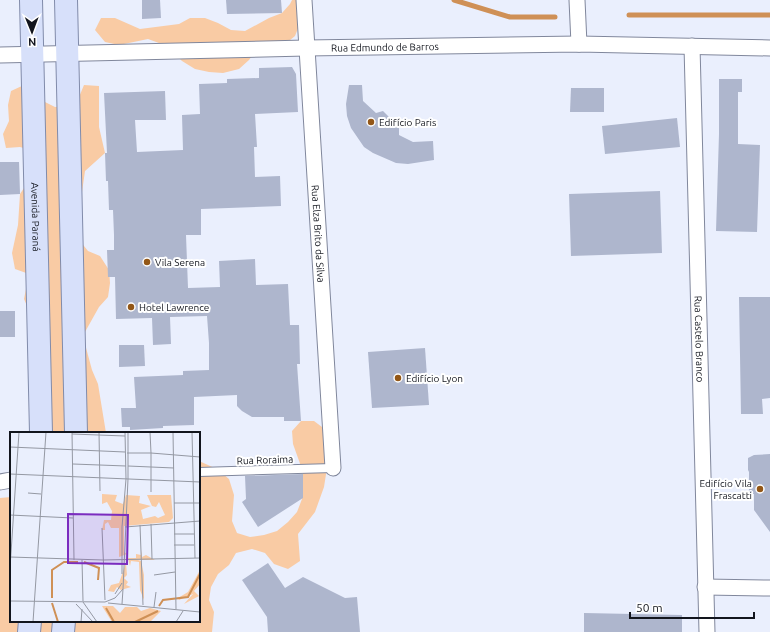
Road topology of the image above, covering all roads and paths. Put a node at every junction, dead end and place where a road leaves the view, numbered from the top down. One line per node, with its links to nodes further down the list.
1 (31, 0): 10 (main road, Avenida Paraná)
2 (66, 0): 9 (main road)
3 (304, 0): 7 (street, Rua Elza Brito da Silva)
4 (577, 0): 5 (street)
5 (579, 44): 6 (street, Rua Edmundo de Barros); 7 (street, Rua Edmundo de Barros)
6 (692, 46): 8 (street, Rua Edmundo de Barros); 18 (street, Rua Castelo Branco)
7 (306, 48): 9 (street, Rua Edmundo de Barros); 14 (street, Rua Elza Brito da Silva)
8 (770, 48)
9 (68, 53): 10 (street, Rua Edmundo de Barros); 13 (main road)
10 (32, 54): 11 (street, Rua Edmundo de Barros); 12 (main road, Avenida Paraná)
11 (0, 55)
12 (41, 432)
13 (76, 432)
14 (332, 468): 15 (lane, Rua Roraima)
15 (200, 472)
16 (10, 480): 17 (street)
17 (0, 482)
18 (705, 586): 19 (street); 24 (street, Rua Castelo Branco)
19 (770, 588)
20 (30, 622): 22 (main road)
21 (64, 622): 23 (main road)
22 (29, 632)
23 (63, 632)
24 (707, 632)

